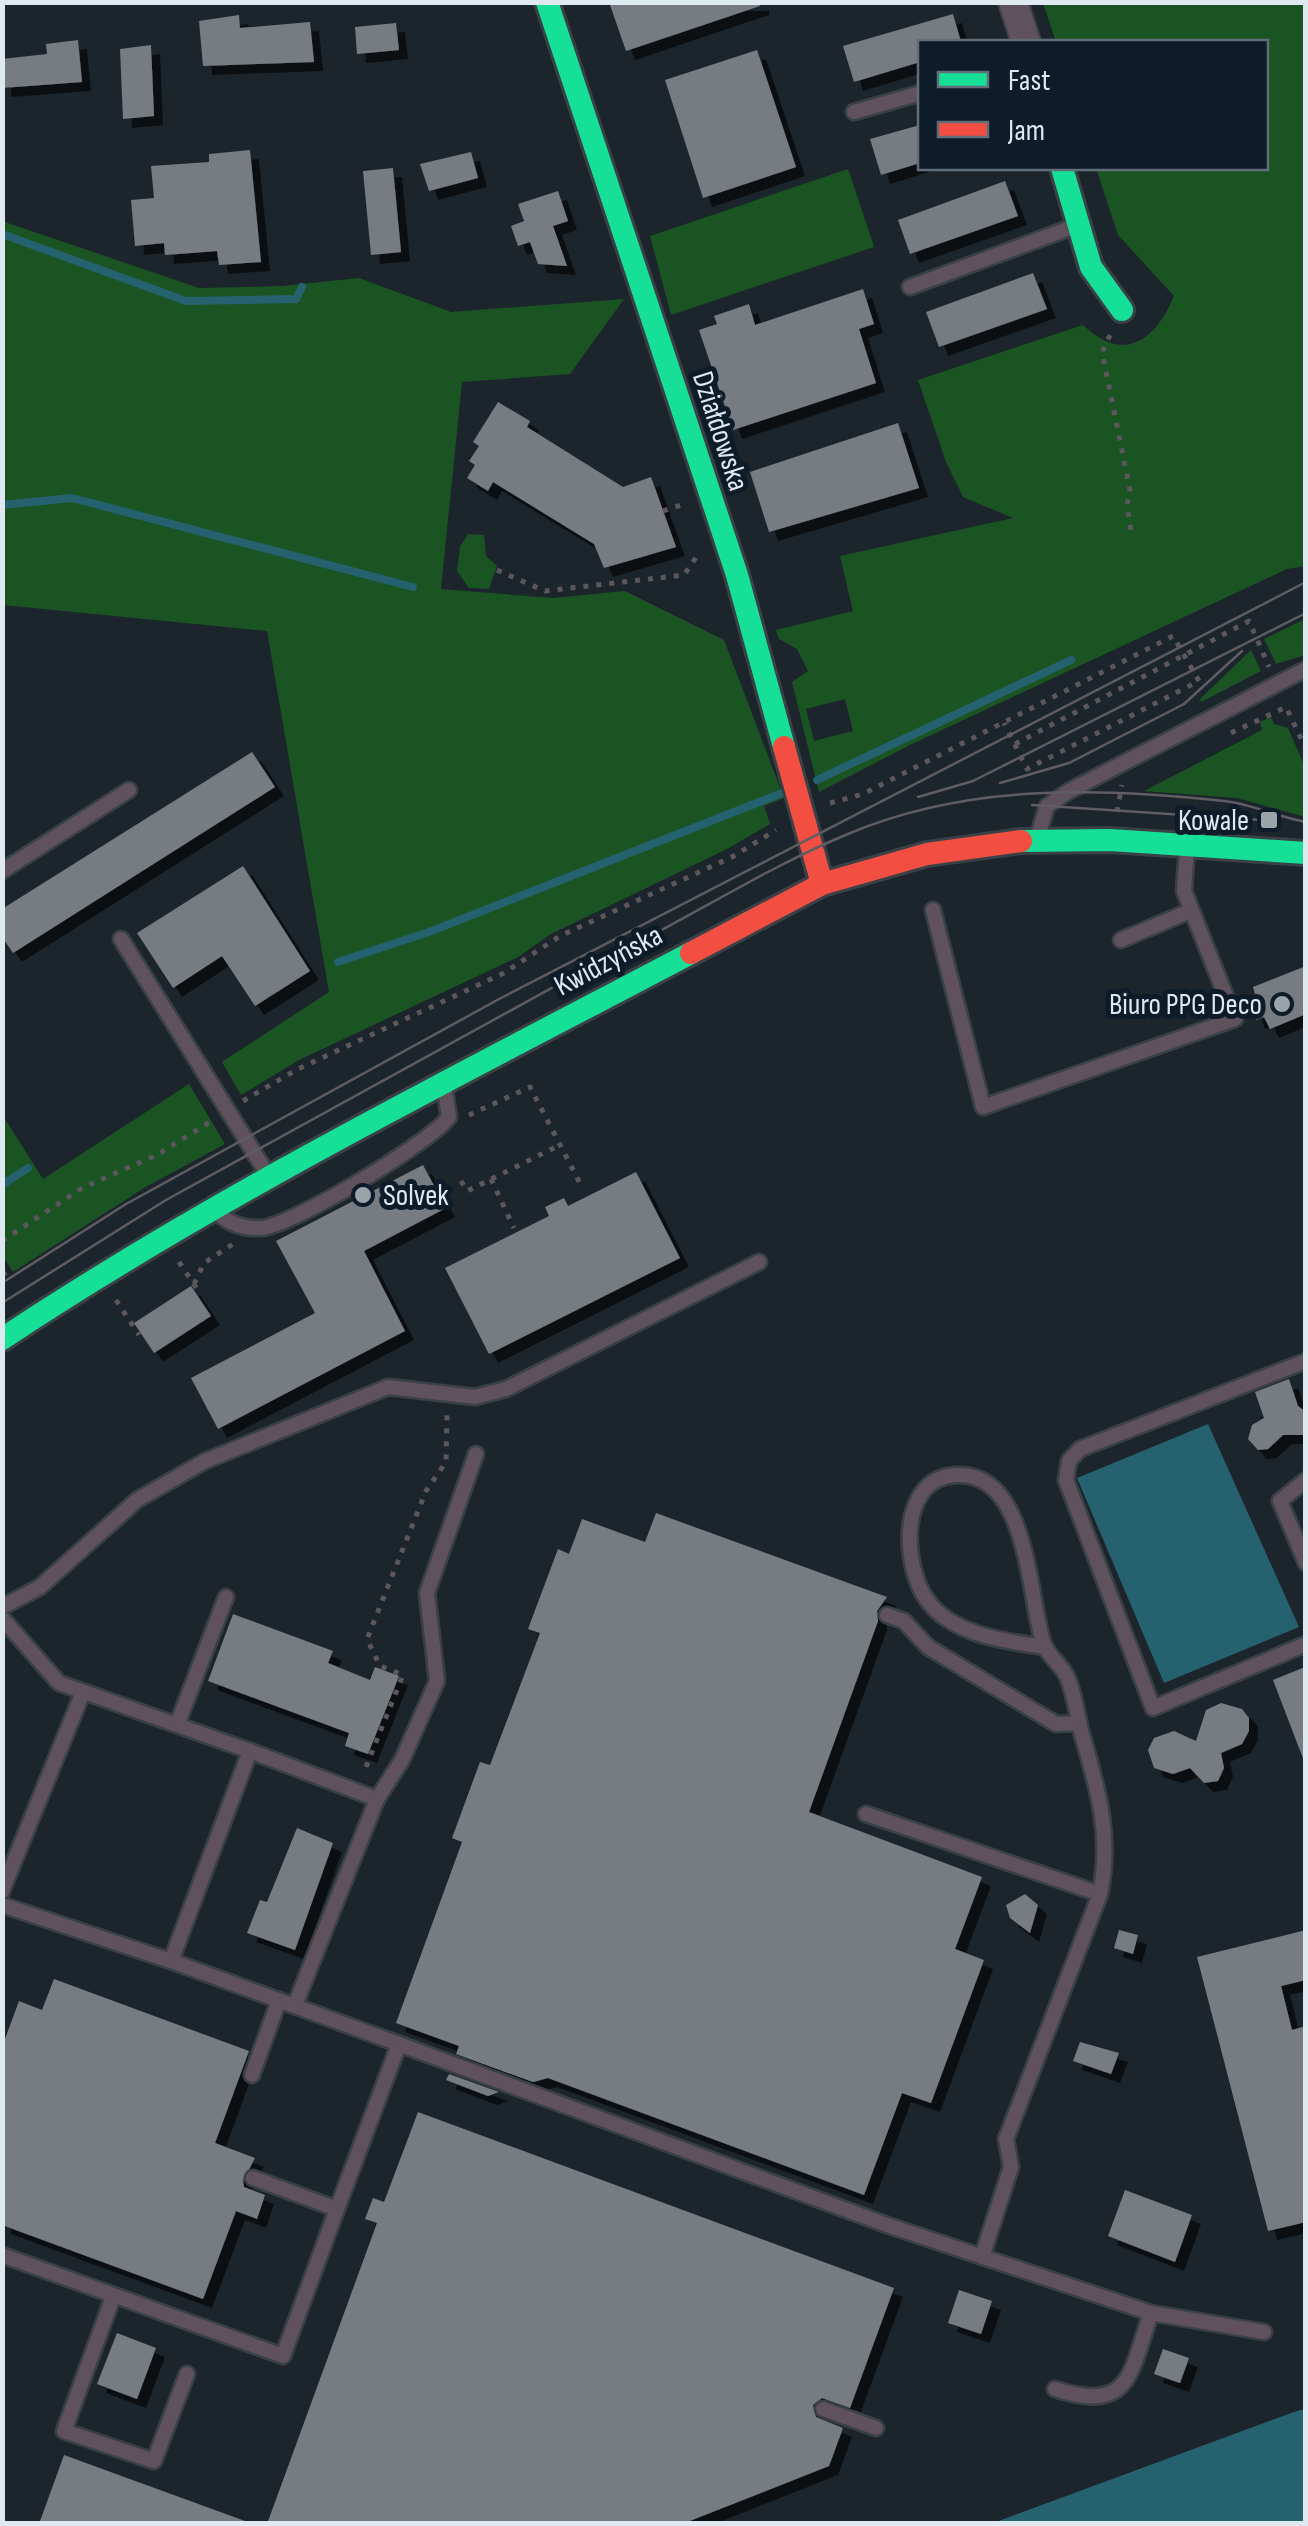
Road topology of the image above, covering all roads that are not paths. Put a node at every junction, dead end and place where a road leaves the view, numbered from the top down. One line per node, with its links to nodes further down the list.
1 (547, 2): 16 (street, Działdowska)
2 (1014, 2): 3 (street)
3 (1025, 40)
4 (918, 94): 5 (lane)
5 (854, 112)
6 (1063, 170): 7 (street)
7 (1078, 225): 8 (lane); 9 (street)
8 (910, 287)
9 (1122, 310)
10 (1306, 669): 12 (lane)
11 (130, 790): 15 (lane)
12 (1037, 840): 13 (street, Kwidzyńska); 16 (street, Kwidzyńska)
13 (1187, 846): 14 (street, Kwidzyńska); 18 (lane)
14 (1306, 852)
15 (2, 871)
16 (822, 884): 21 (street, Kwidzyńska)
17 (933, 910): 18 (lane)
18 (1190, 911): 20 (lane)
19 (121, 939): 22 (lane)
20 (1122, 940)
21 (443, 1082): 22 (street, Kwidzyńska); 23 (lane)
22 (269, 1175): 23 (street, Kwidzyńska)
23 (212, 1207): 25 (street, Kwidzyńska)
24 (759, 1262): 31 (lane)
25 (2, 1338)
26 (1304, 1366): 34 (lane)
27 (476, 1454): 40 (lane)
28 (1306, 1480): 29 (lane)
29 (1306, 1563)
30 (226, 1596): 38 (lane)
31 (2, 1606)
32 (887, 1614): 37 (lane)
33 (2, 1618): 36 (lane)
34 (1306, 1644)
35 (1044, 1647): 35 (lane); 37 (lane)
36 (83, 1692): 38 (lane); 42 (lane)
37 (1079, 1723): 43 (lane)
38 (177, 1725): 39 (lane)
39 (250, 1752): 40 (lane); 45 (lane)
40 (377, 1799): 47 (lane)
41 (866, 1814): 43 (lane)
42 (2, 1890)
43 (1100, 1894): 53 (lane)
44 (2, 1905): 45 (lane)
45 (171, 1961): 46 (lane)
46 (278, 2000): 47 (lane); 49 (lane)
47 (295, 2005): 48 (lane)
48 (399, 2044): 51 (lane); 53 (lane)
49 (252, 2075)
50 (253, 2178): 51 (lane)
51 (337, 2209): 54 (lane)
52 (2, 2254): 54 (lane)
53 (982, 2257): 55 (lane)
54 (114, 2297): 57 (lane)
55 (1151, 2312): 56 (lane); 58 (lane)
56 (1264, 2332)
57 (187, 2374)
58 (1055, 2389)
59 (823, 2409): 60 (lane)
60 (876, 2428)

